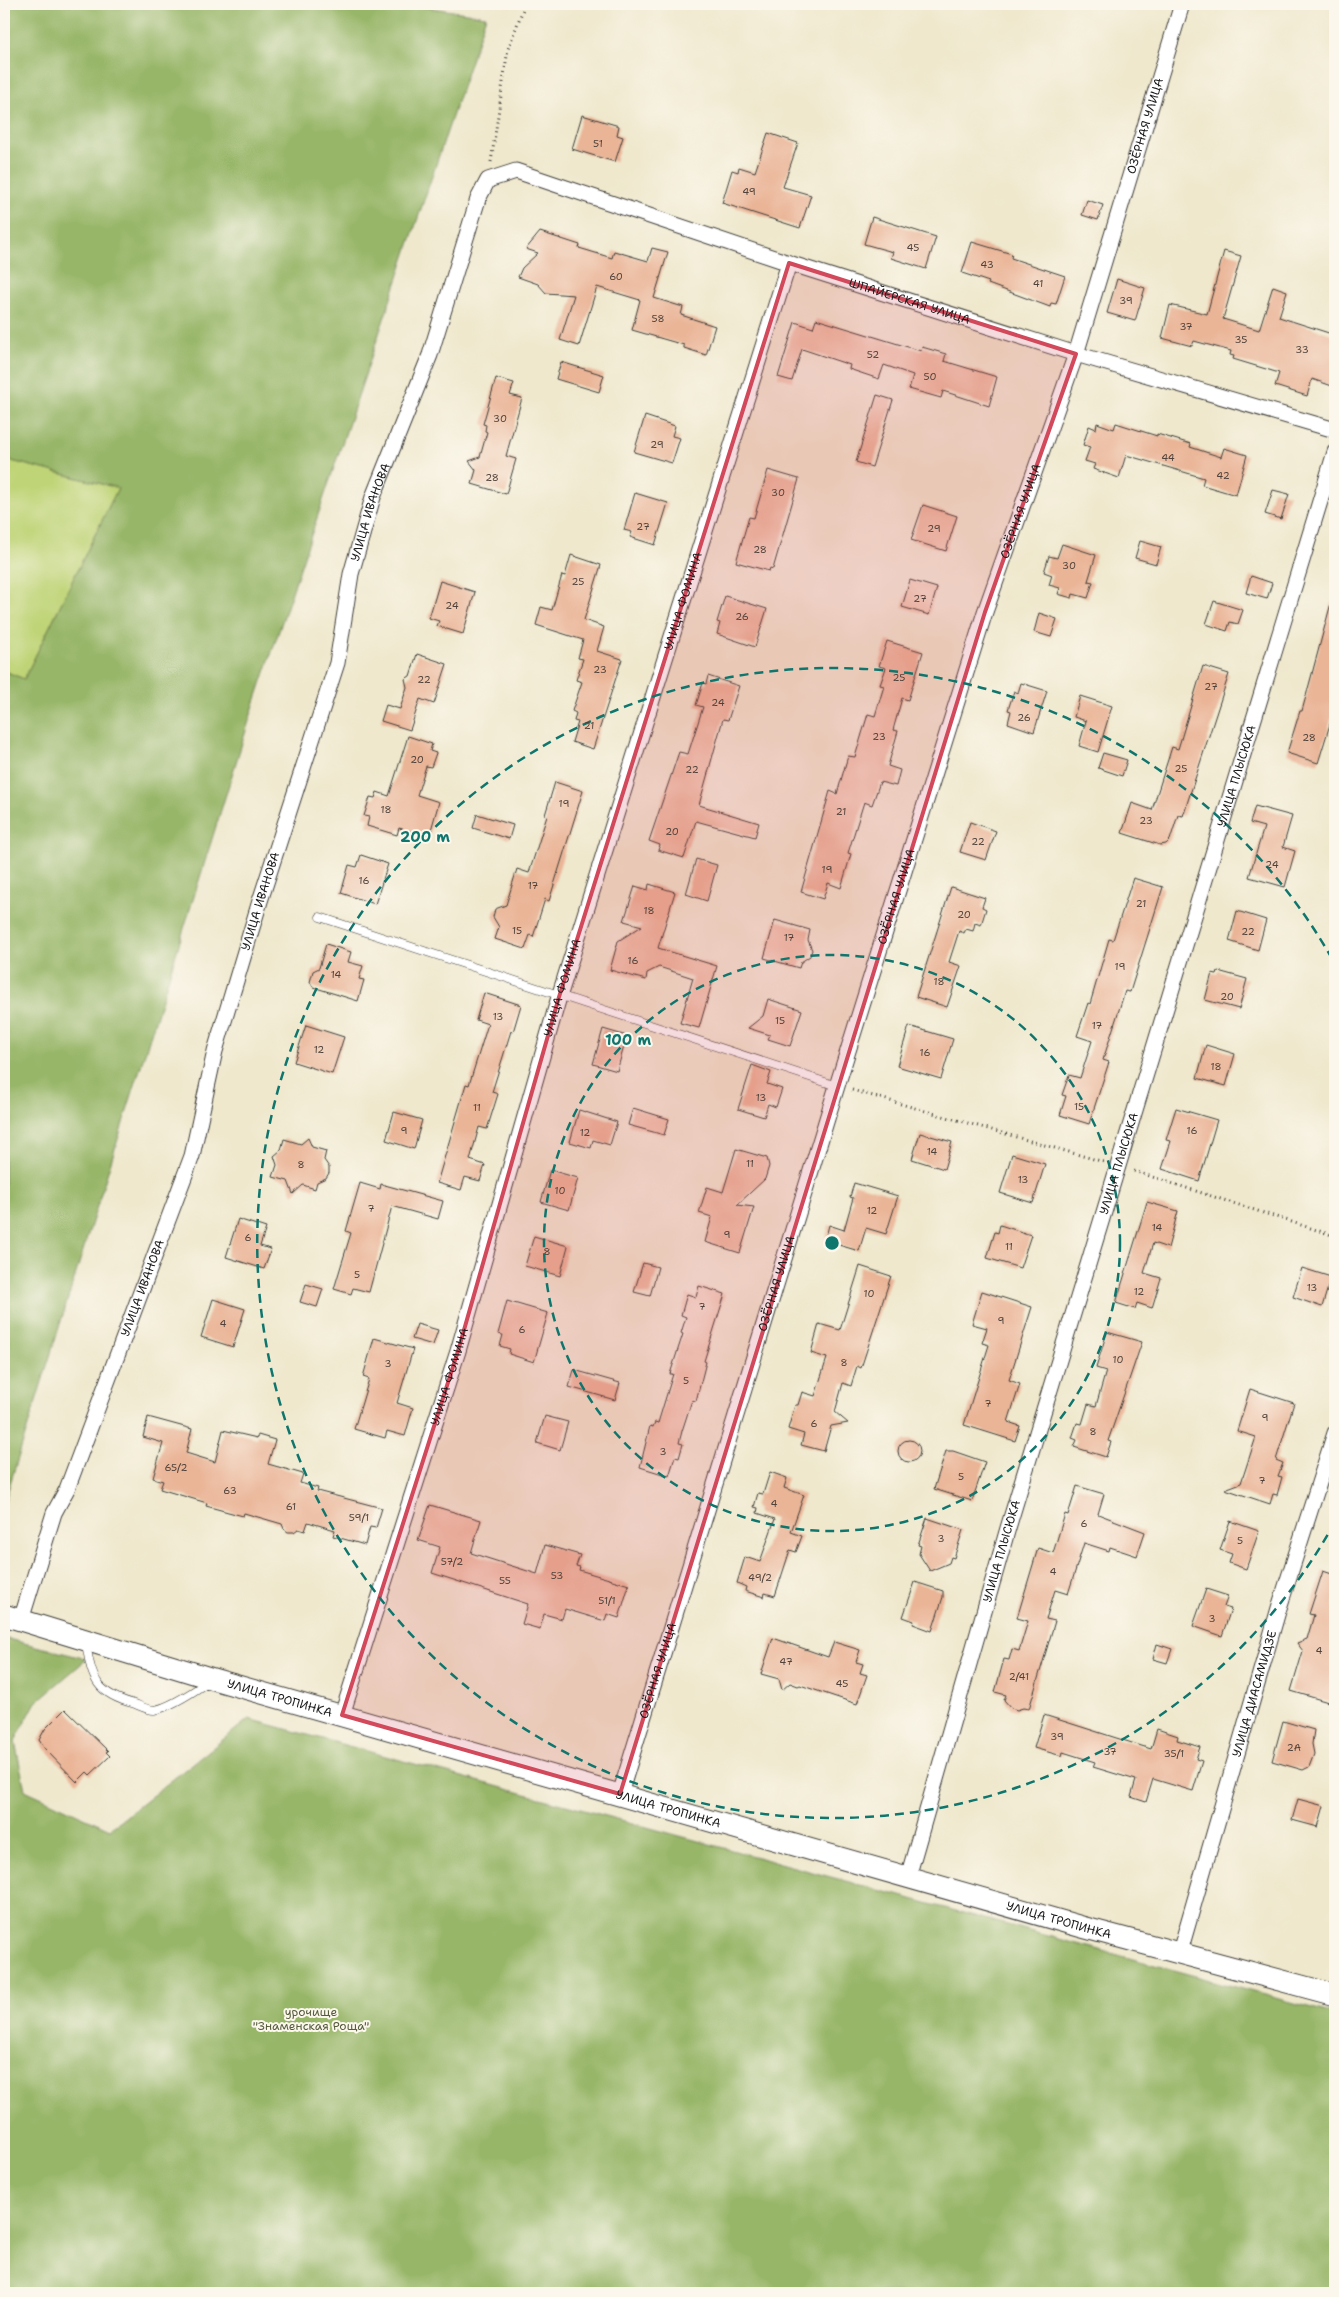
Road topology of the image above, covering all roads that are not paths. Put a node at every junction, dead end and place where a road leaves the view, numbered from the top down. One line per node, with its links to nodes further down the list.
1 (1182, 4): 4 (street, ОЗЁРНАЯ УЛИЦА)
2 (488, 180): 3 (street, ШПАЙЕРСКАЯ УЛИЦА); 11 (street, УЛИЦА ИВАНОВА)
3 (789, 263): 4 (street, ШПАЙЕРСКАЯ УЛИЦА); 8 (street, УЛИЦА ФОМИНА)
4 (1076, 354): 5 (street, ШПАЙЕРСКАЯ УЛИЦА); 9 (street, ОЗЁРНАЯ УЛИЦА)
5 (1335, 430)
6 (1335, 452): 16 (street, УЛИЦА ПЛЫСЮКА)
7 (320, 917): 8 (lane)
8 (559, 997): 9 (lane); 14 (street, УЛИЦА ФОМИНА)
9 (837, 1086): 15 (street, ОЗЁРНАЯ УЛИЦА)
10 (1335, 1433): 17 (street, УЛИЦА ДИАСАМИДЗЕ)
11 (13, 1618): 12 (main road, УЛИЦА ТРОПИНКА)
12 (85, 1639): 13 (main road, УЛИЦА ТРОПИНКА); 13 (lane)
13 (213, 1679): 14 (main road, УЛИЦА ТРОПИНКА)
14 (342, 1715): 15 (main road, УЛИЦА ТРОПИНКА)
15 (620, 1794): 16 (main road, УЛИЦА ТРОПИНКА)
16 (908, 1877): 17 (main road, УЛИЦА ТРОПИНКА)
17 (1179, 1955): 18 (main road, УЛИЦА ТРОПИНКА)
18 (1335, 1995)

